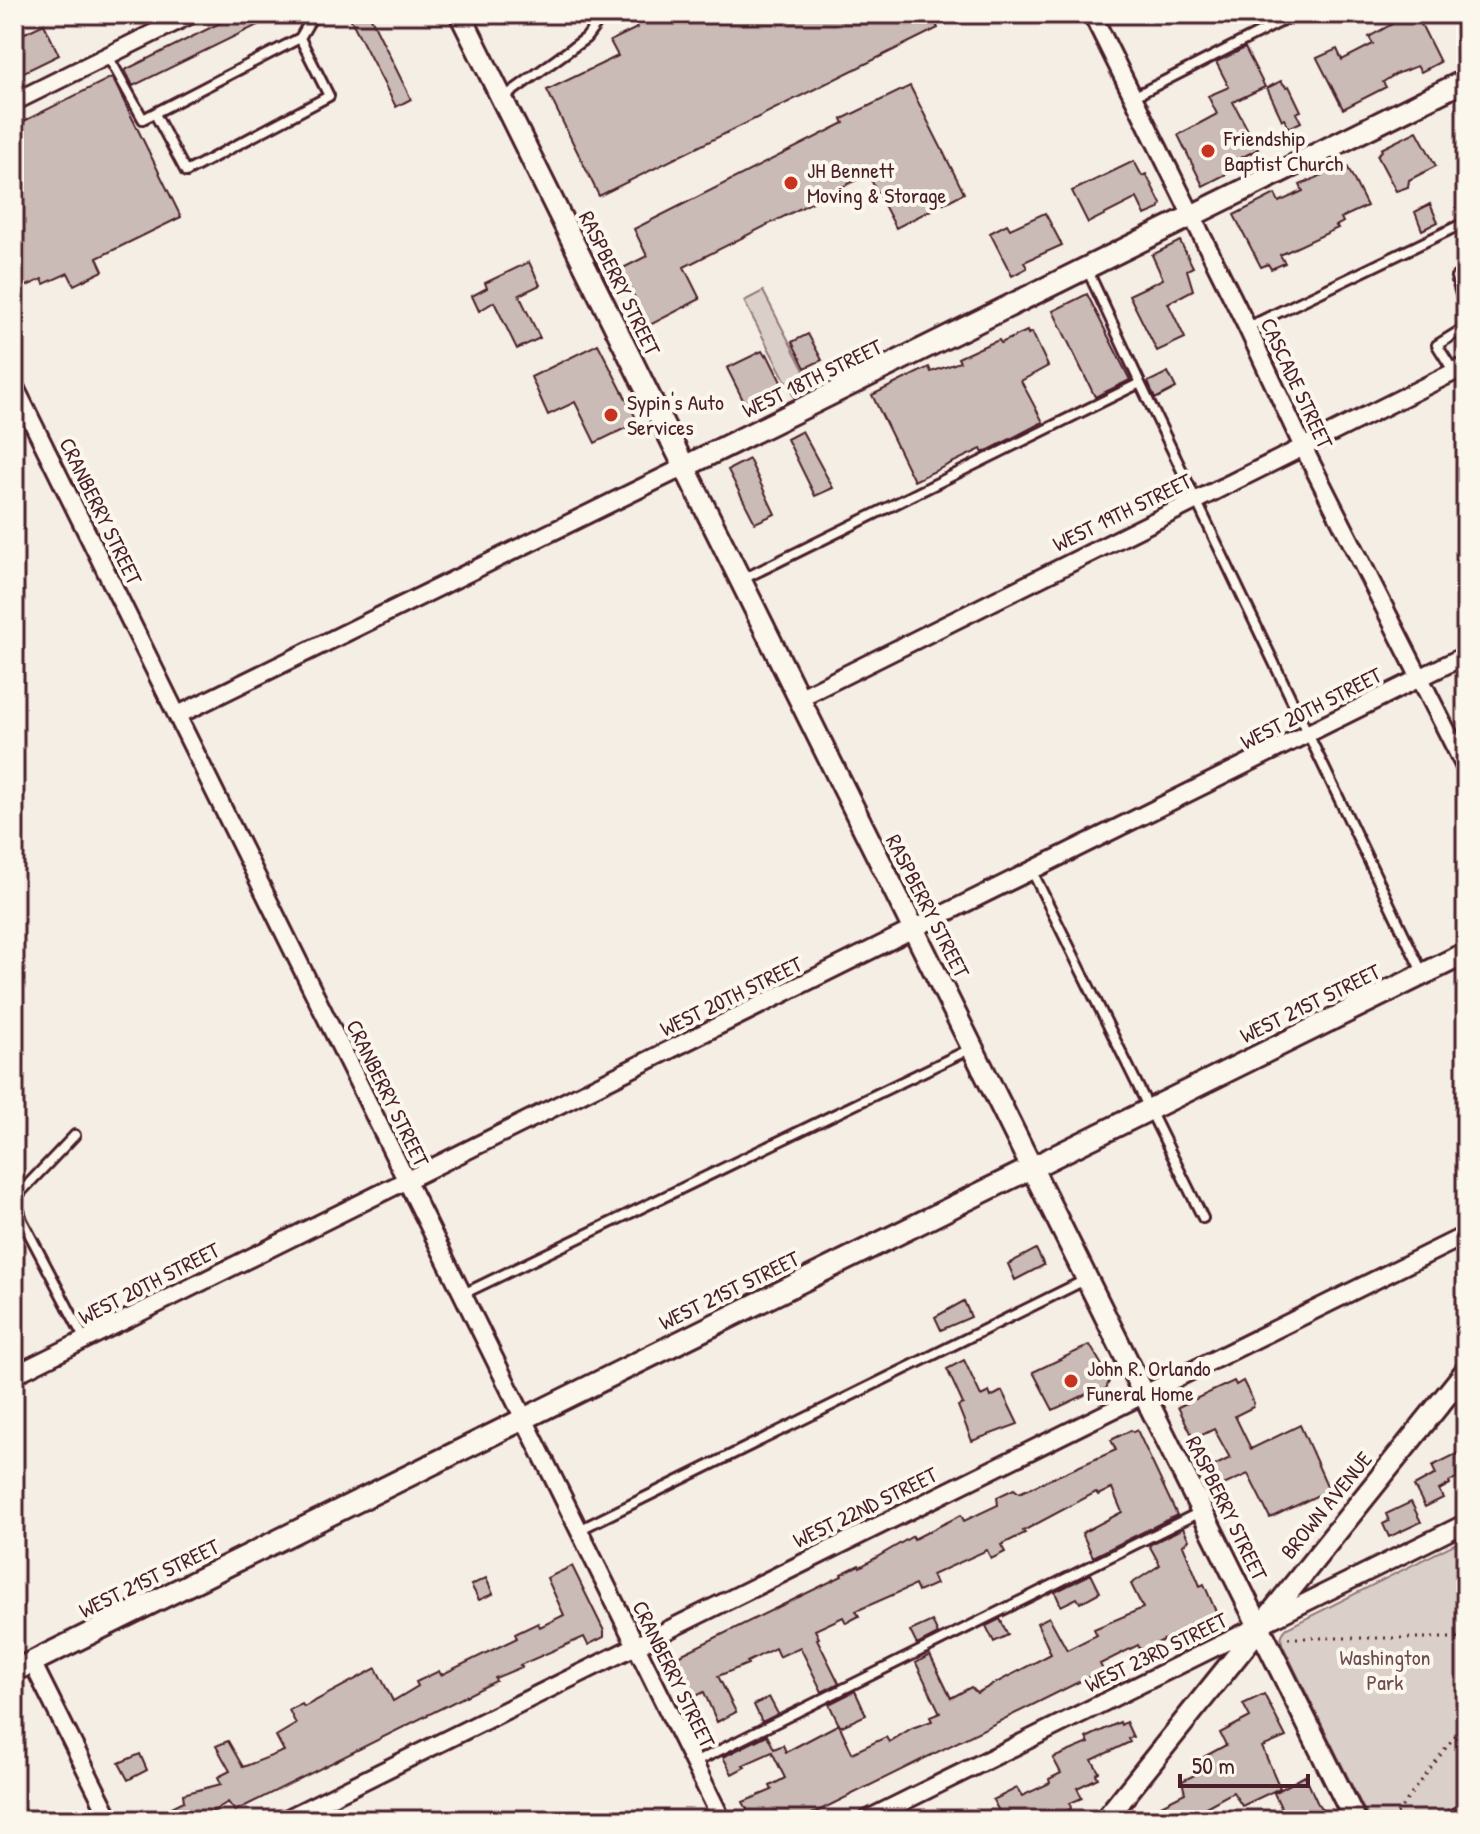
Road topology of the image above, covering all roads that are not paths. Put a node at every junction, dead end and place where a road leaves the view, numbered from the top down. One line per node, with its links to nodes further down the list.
1 (192, 14): 8 (street)
2 (314, 14): 7 (lane)
3 (460, 14): 11 (street, RASPBERRY STREET)
4 (604, 14): 11 (lane)
5 (1092, 14): 10 (street, CASCADE STREET)
6 (1296, 14): 10 (lane)
7 (300, 38): 13 (lane); 13 (lane)
8 (108, 56): 12 (street); 13 (lane)
9 (1466, 80): 14 (street, WEST 18TH STREET)
10 (1133, 97): 14 (street, CASCADE STREET)
11 (502, 99): 25 (street, RASPBERRY STREET)
12 (14, 102)
13 (155, 114)
14 (1192, 217): 16 (street, WEST 18TH STREET); 19 (street, CASCADE STREET)
15 (1466, 222): 19 (lane)
16 (1087, 269): 22 (lane); 25 (street, WEST 18TH STREET)
17 (1466, 270): 18 (lane)
18 (1466, 312)
19 (1247, 327): 24 (street, CASCADE STREET)
20 (1466, 327): 21 (lane)
21 (1460, 369): 24 (street, WEST 19TH STREET)
22 (1140, 383): 26 (lane); 27 (lane)
23 (14, 385): 31 (street, CRANBERRY STREET)
24 (1303, 447): 26 (street, WEST 19TH STREET); 29 (street, CASCADE STREET)
25 (684, 467): 27 (street, RASPBERRY STREET); 31 (street, WEST 18TH STREET)
26 (1195, 501): 30 (street, WEST 19TH STREET); 32 (lane)
27 (740, 581): 30 (street, RASPBERRY STREET)
28 (1466, 655): 29 (street, WEST 20TH STREET)
29 (1421, 677): 32 (street, WEST 20TH STREET); 33 (street, CASCADE STREET)
30 (799, 698): 35 (street, RASPBERRY STREET)
31 (178, 715): 42 (street, CRANBERRY STREET)
32 (1307, 734): 34 (street, WEST 20TH STREET); 37 (lane)
33 (1466, 769)
34 (1032, 871): 35 (street, WEST 20TH STREET); 39 (lane)
35 (914, 930): 38 (street, RASPBERRY STREET); 42 (street, WEST 20TH STREET)
36 (1466, 953): 37 (street, WEST 21ST STREET)
37 (1423, 974): 39 (street, WEST 21ST STREET)
38 (972, 1048): 41 (street, RASPBERRY STREET); 48 (lane)
39 (1150, 1109): 41 (street, WEST 21ST STREET); 44 (lane)
40 (75, 1135): 43 (lane)
41 (1032, 1168): 47 (street, RASPBERRY STREET); 53 (street, WEST 21ST STREET)
42 (405, 1179): 48 (street, CRANBERRY STREET); 49 (street, WEST 20TH STREET)
43 (15, 1196): 45 (lane)
44 (1203, 1218)
45 (18, 1222): 49 (lane)
46 (1466, 1235): 52 (street, WEST 22ND STREET)
47 (1087, 1279): 52 (street, RASPBERRY STREET); 56 (lane)
48 (463, 1294): 53 (street, CRANBERRY STREET)
49 (85, 1340): 51 (street, WEST 20TH STREET)
50 (1466, 1371): 57 (street, BROWN AVENUE)
51 (14, 1375)
52 (1144, 1394): 54 (street, RASPBERRY STREET); 58 (street, WEST 22ND STREET)
53 (523, 1419): 56 (street, CRANBERRY STREET); 59 (street, WEST 21ST STREET)
54 (1202, 1511): 57 (street, RASPBERRY STREET); 60 (lane)
55 (1466, 1523): 57 (street, WEST 23RD STREET)
56 (578, 1531): 58 (street, CRANBERRY STREET)
57 (1259, 1626): 65 (street, WEST 23RD STREET); 66 (street, BROWN AVENUE); 67 (street, RASPBERRY STREET)
58 (635, 1646): 60 (street, CRANBERRY STREET); 63 (street, WEST 22ND STREET)
59 (23, 1666): 62 (street)
60 (694, 1764): 64 (street, CRANBERRY STREET)
61 (1466, 1812): 68 (street)
62 (111, 1820)
63 (284, 1820)
64 (722, 1820)
65 (866, 1820)
66 (1105, 1820)
67 (1355, 1820)
68 (1451, 1820)

